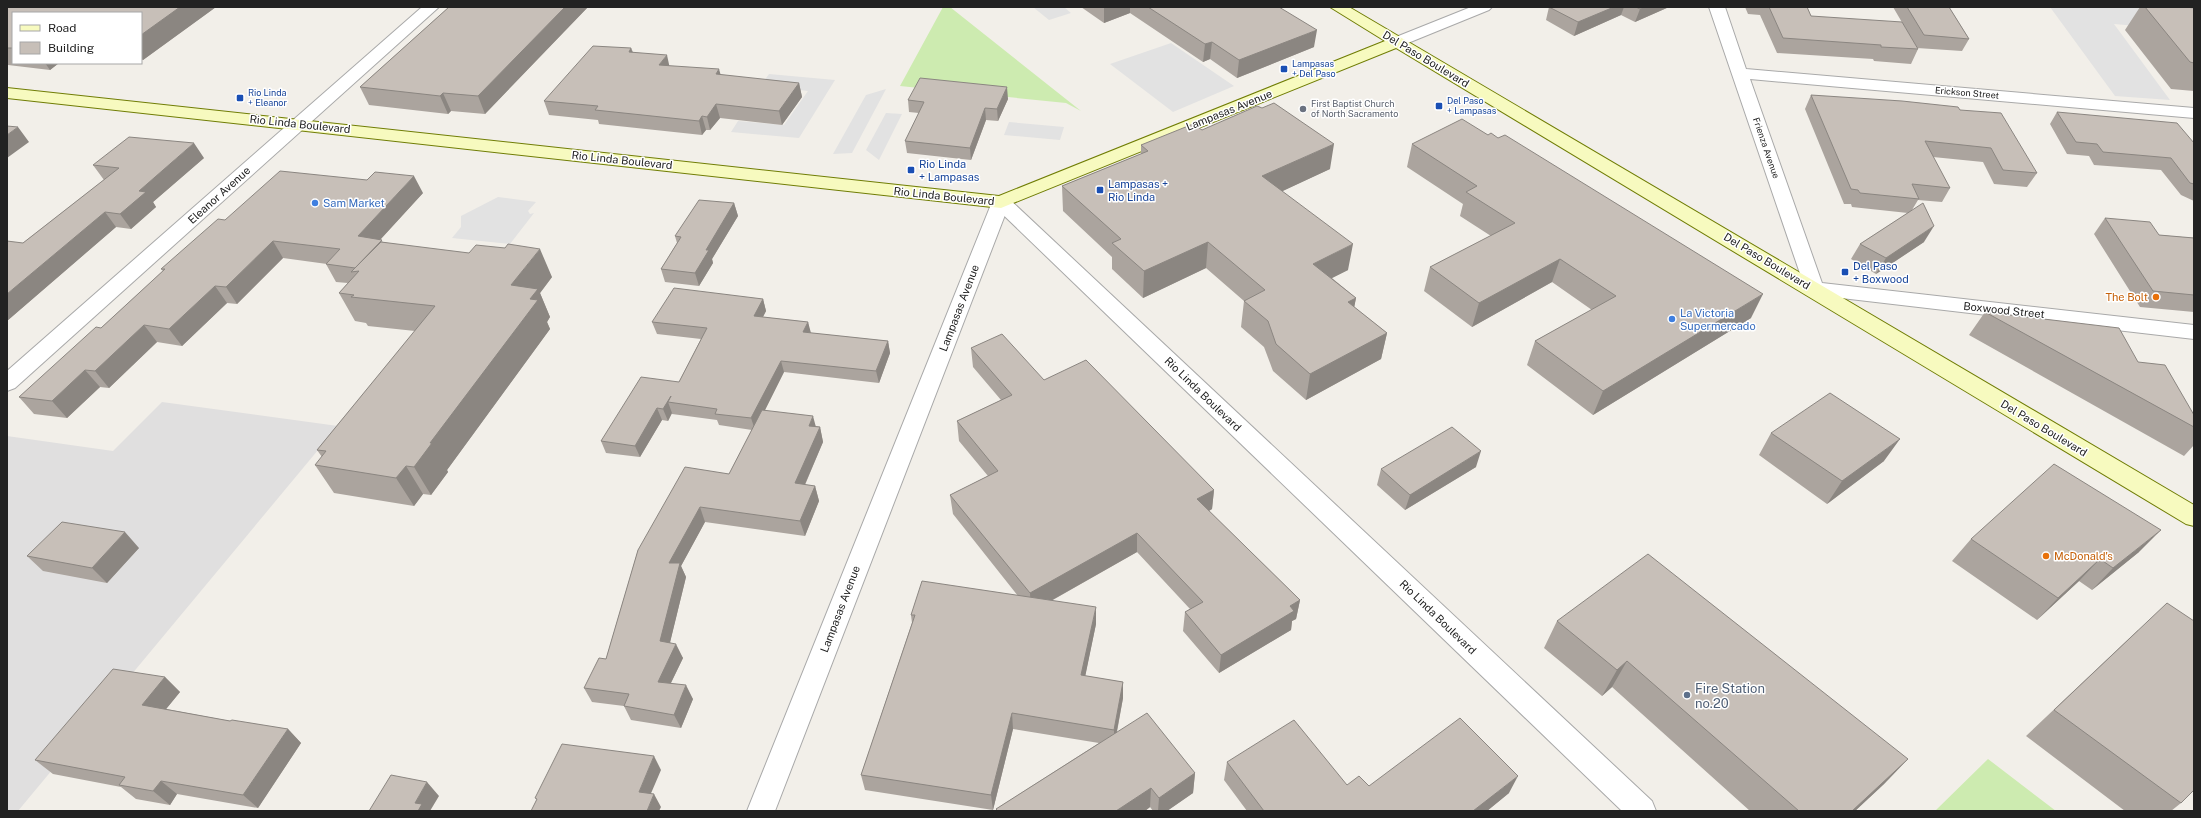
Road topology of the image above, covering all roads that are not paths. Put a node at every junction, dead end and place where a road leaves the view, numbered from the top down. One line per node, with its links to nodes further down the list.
1 (431, 7): 9 (street, Eleanor Avenue)
2 (1338, 7): 5 (main road, Del Paso Boulevard)
3 (1484, 7): 5 (street)
4 (1718, 7): 6 (street, Frienza Avenue)
5 (1397, 42): 10 (main road, Lampasas Avenue); 11 (main road, Del Paso Boulevard)
6 (1740, 73): 8 (street, Erickson Street); 11 (street, Frienza Avenue)
7 (7, 93): 9 (main road, Rio Linda Boulevard)
8 (2194, 113)
9 (299, 124): 10 (main road, Rio Linda Boulevard); 13 (street, Eleanor Avenue)
10 (1001, 202): 15 (street, Lampasas Avenue); 16 (street, Rio Linda Boulevard)
11 (1814, 289): 12 (street, Boxwood Street); 14 (main road, Del Paso Boulevard)
12 (2194, 332)
13 (7, 384)
14 (2194, 517)
15 (761, 811)
16 (1642, 811)

